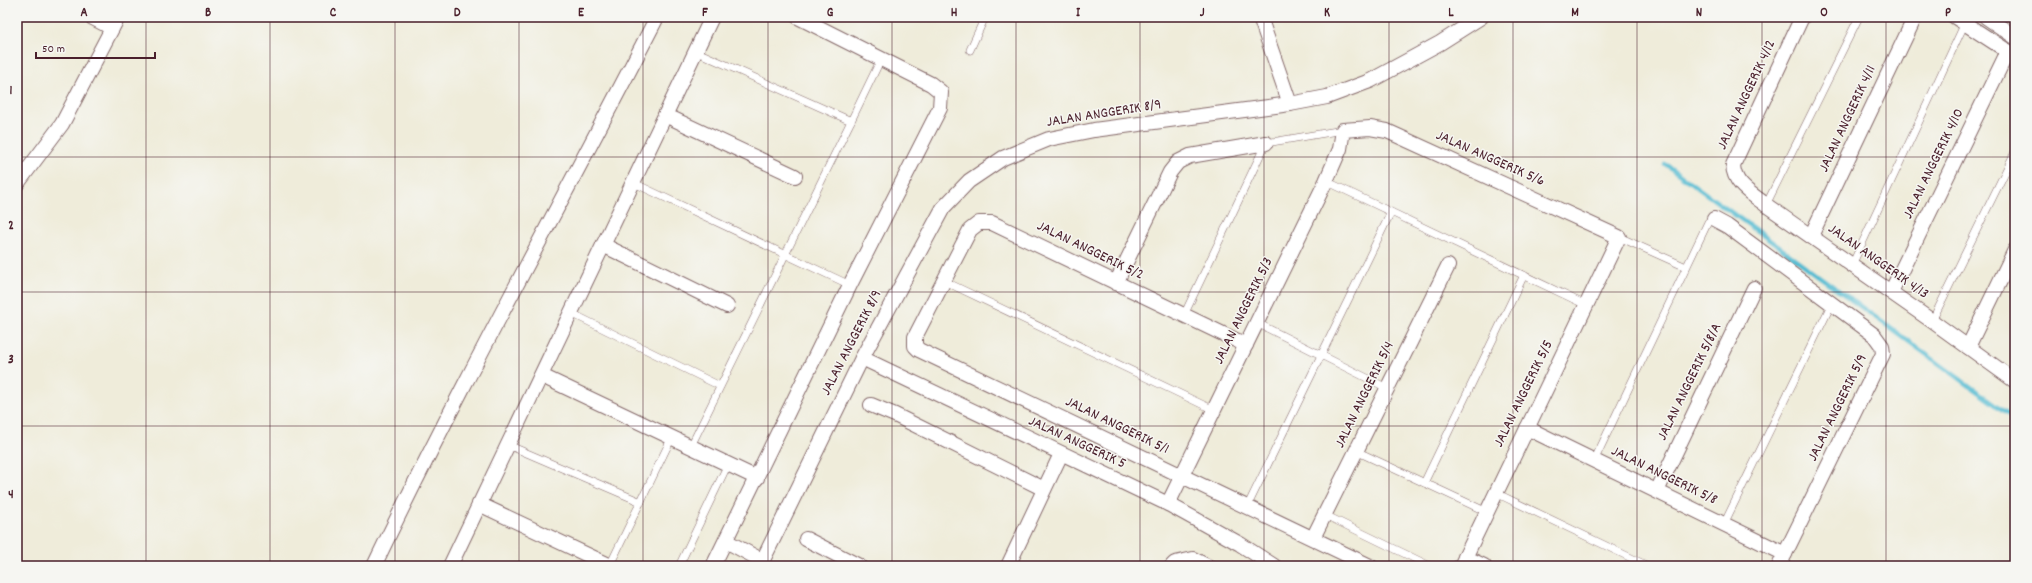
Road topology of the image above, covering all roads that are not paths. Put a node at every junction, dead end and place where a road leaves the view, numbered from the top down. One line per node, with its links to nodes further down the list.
1 (91, 17): 13 (street)
2 (657, 17): 91 (street)
3 (712, 17): 15 (street)
4 (798, 17): 18 (street)
5 (985, 17): 16 (lane)
6 (1260, 17): 19 (street)
7 (1480, 17): 19 (street, JALAN ANGGERIK 8/9)
8 (1802, 17): 25 (street, JALAN ANGGERIK 4/12)
9 (1858, 17): 30 (lane)
10 (1915, 17): 33 (street, JALAN ANGGERIK 4/11)
11 (1986, 17): 14 (street)
12 (1960, 20): 17 (street); 38 (lane)
13 (115, 22): 29 (street)
14 (2015, 37)
15 (695, 50): 20 (street); 21 (lane)
16 (970, 50)
17 (2012, 53): 46 (street, JALAN ANGGERIK 4/10)
18 (881, 59): 21 (lane); 44 (street)
19 (1290, 104): 57 (street, JALAN ANGGERIK 8/9)
20 (665, 115): 26 (street); 28 (street)
21 (850, 121): 37 (lane)
22 (1343, 130): 23 (lane); 27 (street, JALAN ANGGERIK 5/3); 34 (street, JALAN ANGGERIK 5/6)
23 (1266, 143): 43 (street); 51 (lane)
24 (2015, 152): 52 (lane)
25 (1733, 165): 30 (street, JALAN ANGGERIK 4/13)
26 (795, 176)
27 (1326, 181): 31 (lane); 53 (street, JALAN ANGGERIK 5/3)
28 (634, 183): 35 (street); 37 (lane)
29 (17, 184)
30 (1766, 205): 33 (street, JALAN ANGGERIK 4/13)
31 (1391, 212): 41 (lane); 56 (lane)
32 (1714, 219): 40 (lane); 47 (street, JALAN ANGGERIK 5/9)
33 (1811, 236): 38 (street, JALAN ANGGERIK 4/13)
34 (1619, 237): 40 (lane); 48 (street, JALAN ANGGERIK 5/5)
35 (603, 245): 49 (street); 50 (street)
36 (2015, 250): 55 (street)
37 (784, 255): 44 (lane); 60 (lane)
38 (1852, 265): 46 (street, JALAN ANGGERIK 4/13)
39 (1448, 266): 61 (street, JALAN ANGGERIK 5/4)
40 (1686, 267): 70 (lane)
41 (1524, 275): 48 (lane); 74 (lane)
42 (944, 281): 43 (street, JALAN ANGGERIK 5/2); 63 (lane); 72 (street, JALAN ANGGERIK 5/1)
43 (1116, 283): 51 (street, JALAN ANGGERIK 5/2)
44 (850, 285): 73 (street)
45 (1754, 288): 76 (street, JALAN ANGGERIK 5/8/A)
46 (1891, 292): 52 (street, JALAN ANGGERIK 4/13)
47 (1832, 304): 84 (lane); 88 (street, JALAN ANGGERIK 5/9)
48 (1586, 305): 64 (street, JALAN ANGGERIK 5/5)
49 (727, 306)
50 (571, 313): 59 (street); 60 (lane)
51 (1184, 315): 54 (street, JALAN ANGGERIK 5/2)
52 (1932, 321): 55 (street, JALAN ANGGERIK 4/13)
53 (1257, 323): 54 (street, JALAN ANGGERIK 5/3); 56 (lane)
54 (1246, 345): 63 (street, JALAN ANGGERIK 5/3)
55 (1968, 347): 58 (street, JALAN ANGGERIK 4/13)
56 (1320, 355): 61 (lane); 81 (lane)
57 (862, 358): 69 (street, JALAN ANGGERIK 5); 90 (street, JALAN ANGGERIK 8/9)
58 (2013, 375)
59 (542, 376): 65 (street); 66 (street)
60 (720, 386): 67 (lane)
61 (1387, 388): 68 (street, JALAN ANGGERIK 5/4)
62 (871, 405): 75 (street)
63 (1214, 410): 72 (street, JALAN ANGGERIK 5/3)
64 (1527, 428): 70 (street, JALAN ANGGERIK 5/8); 77 (street, JALAN ANGGERIK 5/5)
65 (672, 437): 67 (street); 78 (lane)
66 (508, 445): 78 (lane); 79 (street)
67 (690, 446): 71 (street)
68 (1356, 451): 74 (lane); 83 (street, JALAN ANGGERIK 5/4)
69 (1061, 454): 75 (street); 80 (street, JALAN ANGGERIK 5)
70 (1594, 460): 76 (street, JALAN ANGGERIK 5/8)
71 (728, 464): 73 (street); 94 (lane)
72 (1182, 476): 80 (street, JALAN ANGGERIK 5/3); 81 (street, JALAN ANGGERIK 5/1)
73 (757, 478): 87 (street)
74 (1424, 483): 82 (lane)
75 (1044, 489): 97 (street)
76 (1657, 491): 84 (street, JALAN ANGGERIK 5/8)
77 (1496, 493): 82 (street, JALAN ANGGERIK 5/5); 104 (lane)
78 (641, 502): 93 (lane)
79 (479, 504): 92 (street); 93 (street)
80 (1168, 504): 100 (street, JALAN ANGGERIK 5)
81 (1247, 507): 85 (street, JALAN ANGGERIK 5/1)
82 (1487, 512): 89 (street, JALAN ANGGERIK 5/5)
83 (1325, 515): 85 (street, JALAN ANGGERIK 5/4); 102 (lane)
84 (1724, 524): 88 (street, JALAN ANGGERIK 5/8)
85 (1313, 538): 101 (street, JALAN ANGGERIK 5/1)
86 (806, 539): 96 (street)
87 (726, 541): 90 (street); 95 (street)
88 (1782, 560)
89 (1463, 561): 103 (street)
90 (762, 563)
91 (374, 566)
92 (450, 566)
93 (611, 566)
94 (679, 566)
95 (713, 566)
96 (859, 566)
97 (1008, 566)
98 (1172, 566): 99 (street)
99 (1207, 566)
100 (1274, 566)
101 (1370, 566)
102 (1430, 566)
103 (1484, 566)
104 (1648, 566)

